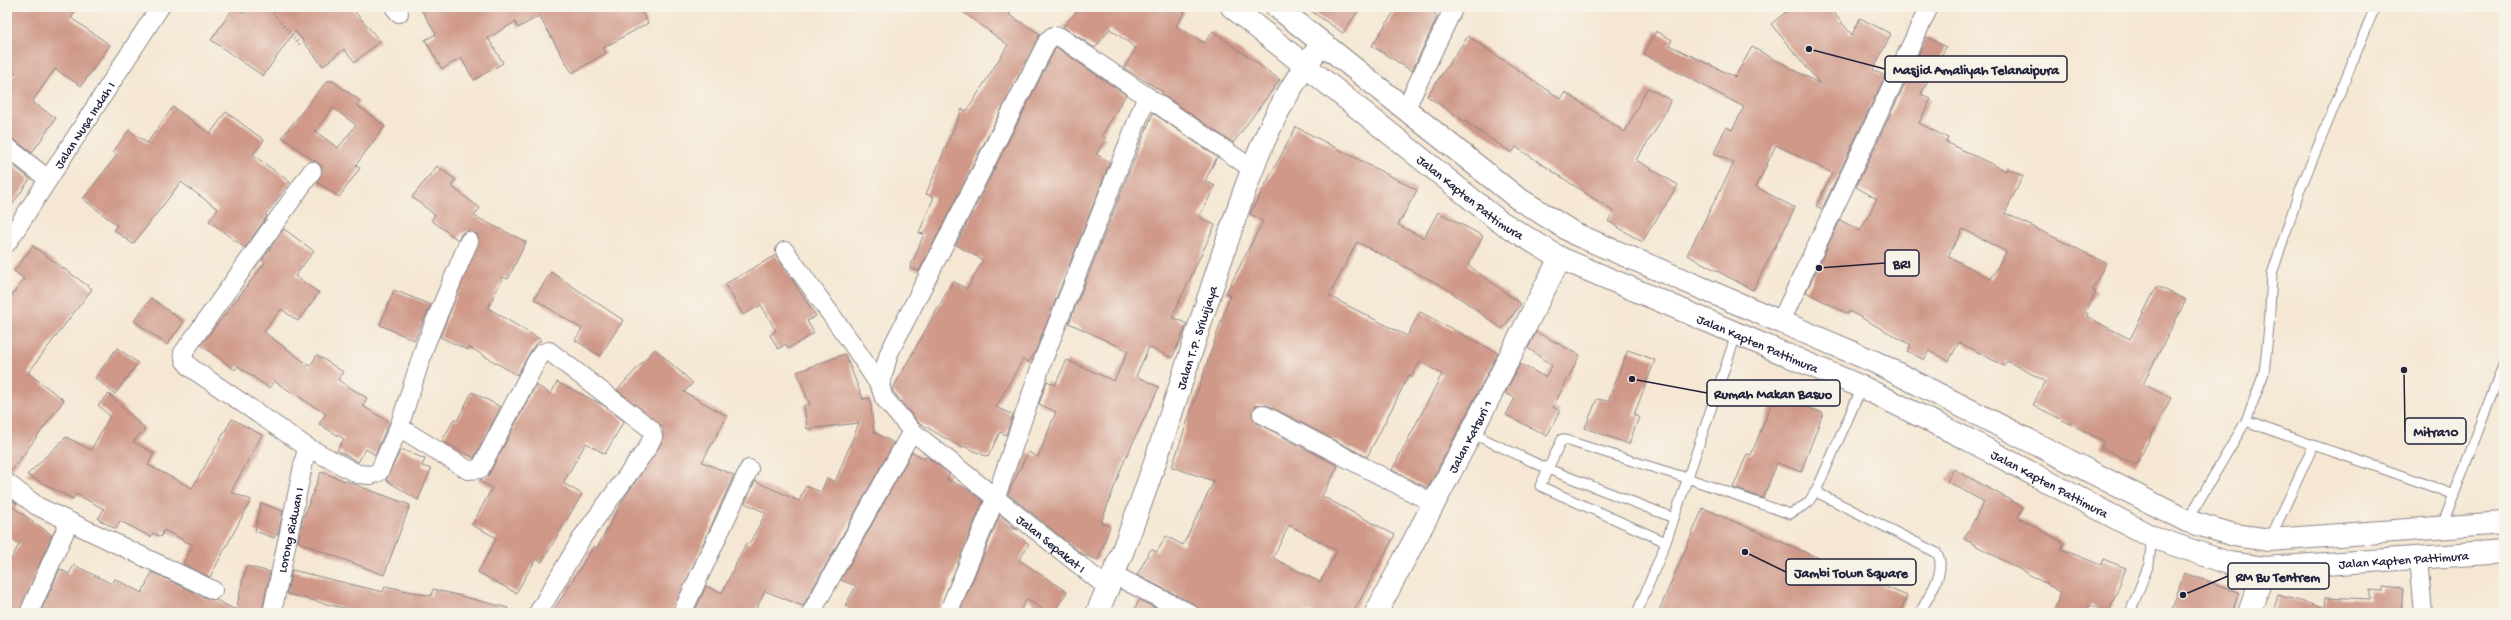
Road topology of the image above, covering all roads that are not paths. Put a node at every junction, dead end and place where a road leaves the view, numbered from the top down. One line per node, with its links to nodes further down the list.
1 (160, 7): 14 (street, Jalan Nusa Indah I)
2 (1232, 7): 8 (main road, Jalan Kapten Pattimura)
3 (1277, 7): 7 (main road, Jalan Kapten Pattimura)
4 (1454, 7): 10 (street)
5 (1929, 7): 19 (street)
6 (2375, 7): 25 (lane)
7 (1322, 44): 8 (main road, Jalan T.P. Sriwijaya); 10 (main road, Jalan Kapten Pattimura)
8 (1304, 66): 12 (main road, Jalan T.P. Sriwijaya); 18 (main road, Jalan Kapten Pattimura)
9 (1146, 96): 12 (street); 22 (street); 37 (street)
10 (1406, 108): 19 (main road, Jalan Kapten Pattimura)
11 (7, 147): 14 (street)
12 (1251, 168): 50 (main road, Jalan T.P. Sriwijaya)
13 (312, 171): 30 (street)
14 (48, 180): 16 (street, Jalan Nusa Indah I)
15 (469, 241): 26 (street)
16 (7, 243)
17 (785, 251): 22 (street, Jalan Sepakat I)
18 (1560, 258): 20 (main road, Jalan Kapten Pattimura); 28 (main road, Jalan Katsuri 1)
19 (1781, 321): 40 (main road, Jalan Kapten Pattimura)
20 (1736, 335): 23 (main road, Jalan Kapten Pattimura); 33 (lane)
21 (2504, 363): 36 (lane)
22 (880, 386): 27 (street, Jalan Sepakat I)
23 (1862, 387): 35 (lane); 44 (main road, Jalan Kapten Pattimura)
24 (1262, 414): 38 (street)
25 (2246, 421): 29 (lane); 40 (lane)
26 (399, 426): 30 (street); 54 (street)
27 (912, 432): 37 (street, Jalan Sepakat I); 56 (street)
28 (1472, 433): 32 (lane); 38 (main road, Jalan Katsuri 1)
29 (2313, 446): 36 (lane); 45 (lane)
30 (307, 447): 53 (street, Lorong Ridwan I)
31 (749, 469): 55 (street)
32 (1548, 469): 33 (lane); 39 (lane); 46 (lane)
33 (1688, 478): 35 (lane); 39 (lane)
34 (7, 483): 41 (street)
35 (1817, 489): 62 (lane)
36 (2454, 495): 43 (lane)
37 (996, 497): 50 (street, Jalan Sepakat I); 57 (street)
38 (1433, 503): 60 (main road, Jalan Katsuri 1)
39 (1674, 518): 46 (lane)
40 (2187, 521): 45 (main road, Jalan Kapten Pattimura)
41 (69, 522): 51 (street); 52 (street)
42 (2504, 523): 43 (main road, Jalan Kapten Pattimura)
43 (2442, 526): 45 (main road, Jalan Kapten Pattimura)
44 (2152, 537): 49 (main road, Jalan Kapten Pattimura); 63 (lane)
45 (2270, 540): 49 (main road)
46 (1666, 542): 61 (lane)
47 (2504, 552): 48 (main road, Jalan Kapten Pattimura)
48 (2418, 559): 49 (main road, Jalan Kapten Pattimura); 65 (street)
49 (2265, 568): 64 (main road)
50 (1111, 581): 58 (main road, Jalan T.P. Sriwijaya); 59 (street, Jalan Sepakat I)
51 (213, 590)
52 (29, 613)
53 (272, 613)
54 (538, 613)
55 (682, 613)
56 (811, 613)
57 (948, 613)
58 (1097, 613)
59 (1189, 613)
60 (1376, 613)
61 (1637, 613)
62 (1920, 613)
63 (2130, 613)
64 (2249, 613)
65 (2423, 613)

